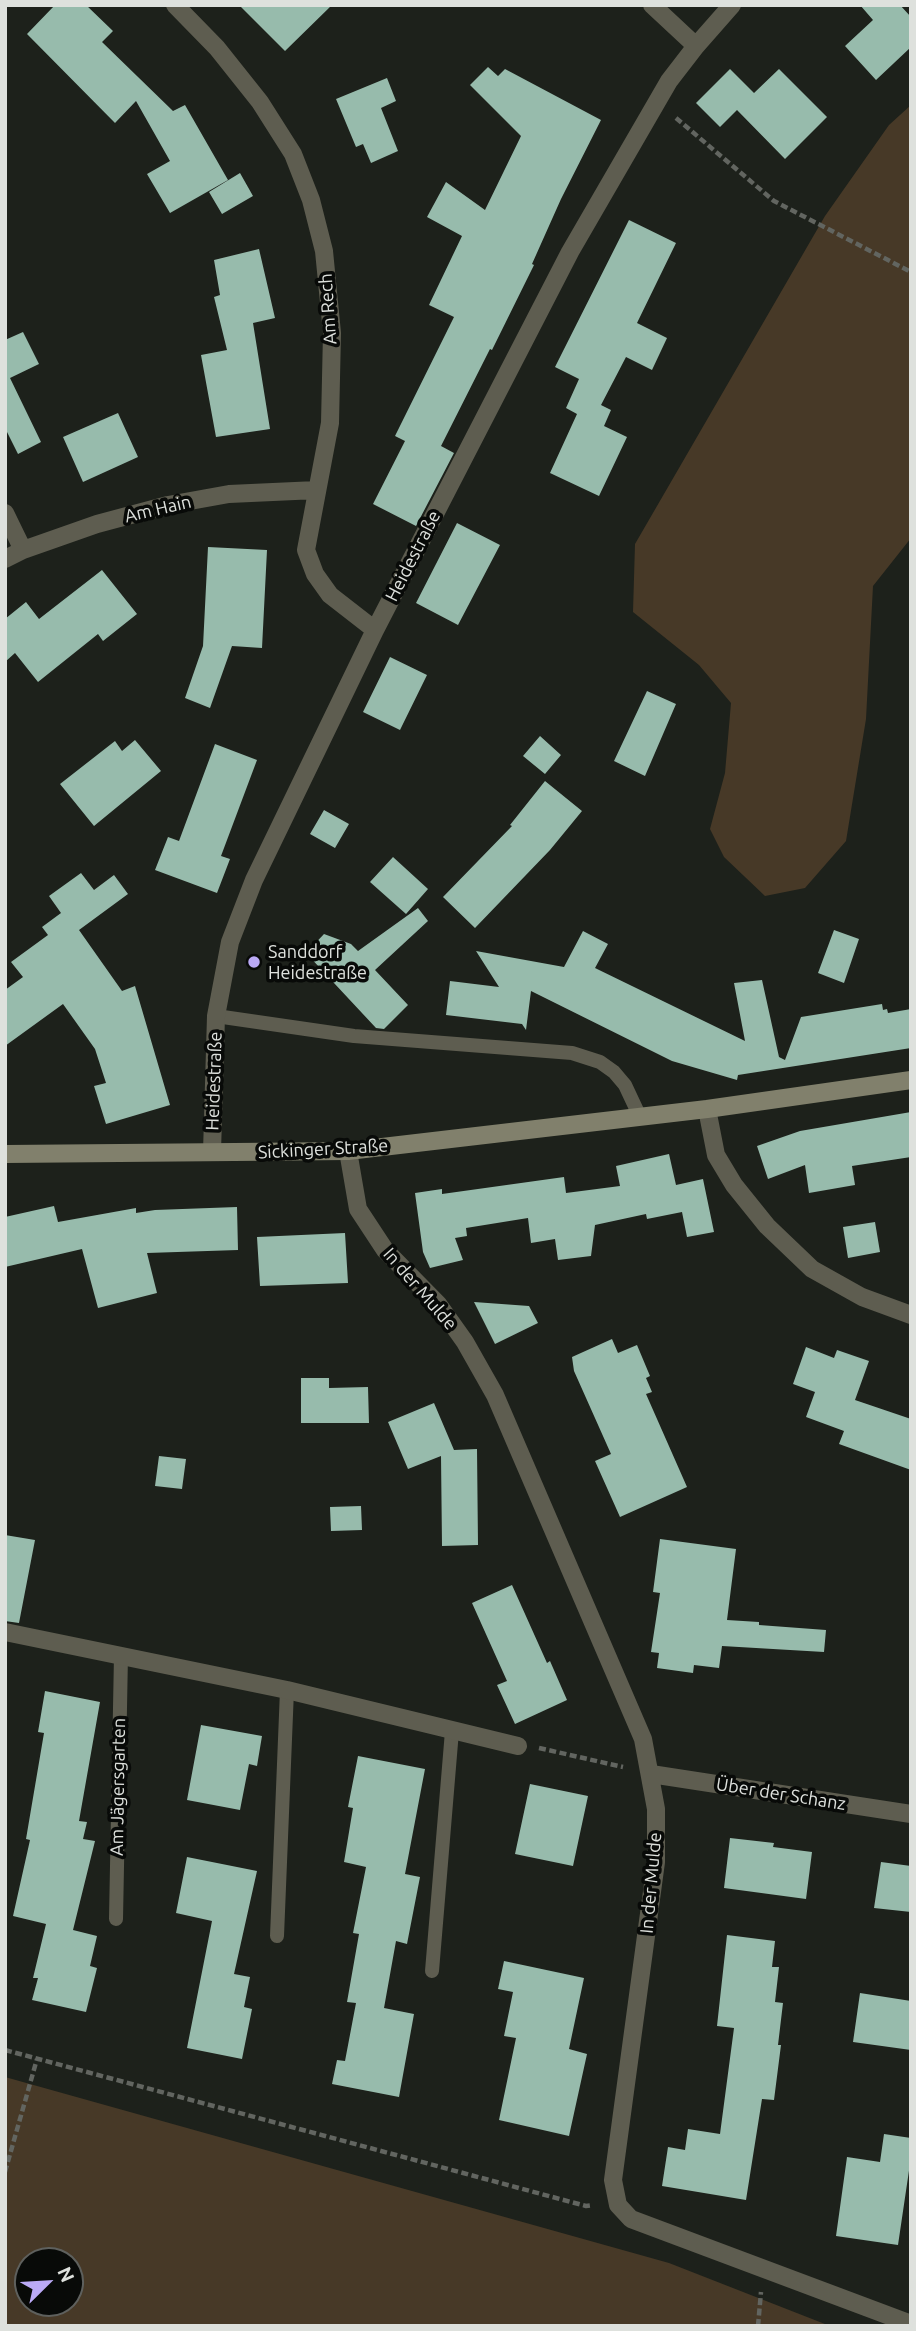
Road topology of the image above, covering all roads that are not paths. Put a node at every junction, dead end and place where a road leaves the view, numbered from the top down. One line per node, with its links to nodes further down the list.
1 (175, 5): 5 (street, Am Rech)
2 (652, 5): 4 (street)
3 (732, 5): 4 (street, Heidestraße)
4 (696, 46): 9 (street, Heidestraße)
5 (317, 490): 7 (street, Am Hain); 9 (street, Am Rech)
6 (5, 513): 7 (street)
7 (23, 550): 8 (street, Am Hain)
8 (5, 559)
9 (375, 630): 10 (street, Heidestraße)
10 (216, 1016): 13 (lane); 16 (street, Heidestraße)
11 (911, 1080): 12 (street, Sickinger Straße)
12 (707, 1109): 13 (street, Sickinger Straße); 17 (street)
13 (640, 1117): 15 (street, Sickinger Straße)
14 (6, 1150): 16 (street, Sickinger Straße)
15 (348, 1151): 16 (street, Sickinger Straße); 23 (street, In der Mulde)
16 (212, 1152)
17 (911, 1315)
18 (5, 1632): 19 (street)
19 (121, 1655): 20 (street); 25 (lane, Am Jägersgarten)
20 (286, 1690): 21 (street); 26 (lane)
21 (452, 1731): 22 (street); 27 (lane)
22 (518, 1746)
23 (651, 1774): 24 (street, Über der Schanz); 28 (street, In der Mulde)
24 (911, 1814)
25 (116, 1919)
26 (277, 1936)
27 (432, 1971)
28 (911, 2324)

